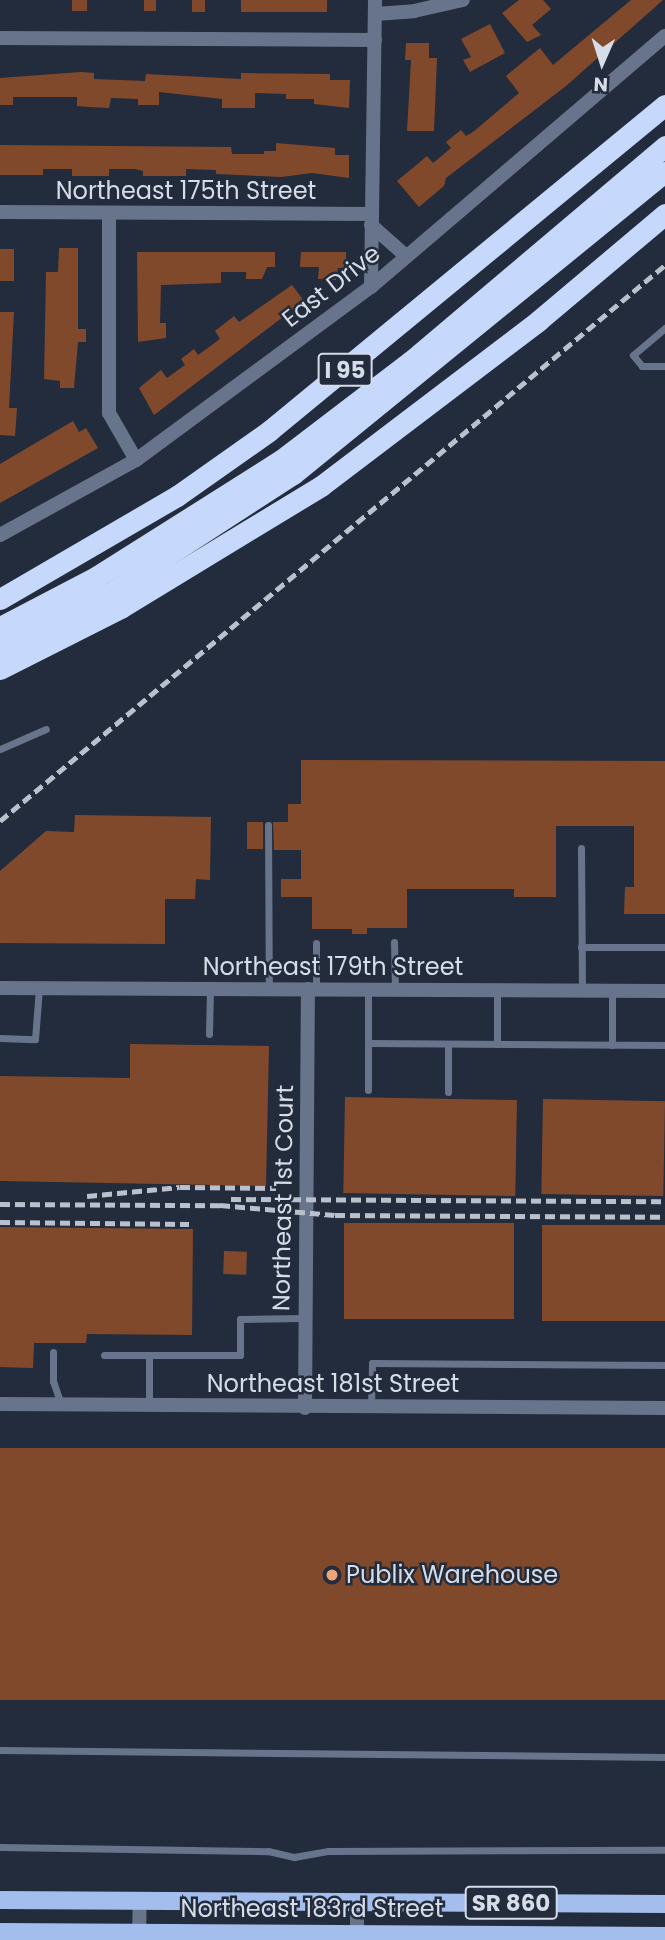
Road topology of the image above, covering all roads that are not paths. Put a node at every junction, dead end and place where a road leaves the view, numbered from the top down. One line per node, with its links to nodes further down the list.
1 (463, 0): 2 (street)
2 (375, 7): 5 (street)
3 (665, 36): 13 (street, East Drive)
4 (0, 38): 5 (street)
5 (374, 40): 12 (street)
6 (665, 105): 19 (highway, I 95)
7 (665, 146): 20 (highway)
8 (665, 172): 21 (highway)
9 (0, 212): 10 (street, Northeast 175th Street)
10 (109, 213): 12 (street, Northeast 175th Street); 17 (street)
11 (665, 214): 22 (highway)
12 (371, 219): 13 (street); 14 (street)
13 (406, 256): 14 (street, East Drive)
14 (371, 287): 17 (street, East Drive)
15 (665, 328): 16 (lane)
16 (665, 366)
17 (136, 460): 18 (street, East Drive)
18 (0, 536)
19 (0, 599)
20 (0, 627)
21 (0, 647)
22 (0, 668)
23 (46, 729): 24 (lane)
24 (0, 749)
25 (268, 825): 34 (lane)
26 (581, 848): 29 (lane)
27 (394, 942): 37 (lane)
28 (316, 943): 35 (lane)
29 (582, 947): 30 (lane); 39 (lane)
30 (665, 947)
31 (0, 988): 32 (street, Northeast 179th Street)
32 (39, 988): 33 (street, Northeast 179th Street); 43 (lane)
33 (210, 989): 34 (street, Northeast 179th Street); 42 (lane)
34 (269, 989): 35 (street, Northeast 179th Street)
35 (312, 989): 36 (street, Northeast 179th Street); 51 (street, Northeast 1st Court)
36 (368, 989): 37 (street, Northeast 179th Street); 44 (lane)
37 (395, 990): 38 (street, Northeast 179th Street)
38 (497, 990): 39 (street, Northeast 179th Street); 46 (lane)
39 (582, 990): 40 (street, Northeast 179th Street)
40 (612, 990): 41 (street, Northeast 179th Street); 47 (lane)
41 (665, 991)
42 (209, 1034)
43 (0, 1038)
44 (368, 1043): 45 (lane); 49 (lane)
45 (448, 1044): 46 (lane); 50 (lane)
46 (497, 1044): 47 (lane)
47 (612, 1045): 48 (lane)
48 (665, 1045)
49 (368, 1090)
50 (448, 1092)
51 (304, 1318): 54 (lane); 59 (street, Northeast 1st Court)
52 (53, 1352): 57 (lane)
53 (104, 1354): 54 (lane)
54 (149, 1355): 58 (lane)
55 (665, 1366): 60 (lane)
56 (0, 1404): 57 (street, Northeast 181st Street)
57 (61, 1405): 58 (street, Northeast 181st Street)
58 (149, 1406): 59 (street, Northeast 181st Street)
59 (304, 1408): 60 (street, Northeast 181st Street)
60 (371, 1408): 61 (street, Northeast 181st Street)
61 (665, 1408)
62 (0, 1750): 63 (lane)
63 (665, 1757)
64 (0, 1847): 65 (lane)
65 (665, 1850)
66 (0, 1900): 67 (main road, Northeast 183rd Street / SR 860)
67 (140, 1901): 68 (main road, Northeast 183rd Street / SR 860); 71 (street)
68 (357, 1902): 69 (main road, Northeast 183rd Street / SR 860); 74 (street)
69 (665, 1904)
70 (5, 1934): 71 (main road, Northeast 183rd Street / SR 860)
71 (139, 1936): 72 (main road, Northeast 183rd Street / SR 860)
72 (206, 1936): 74 (main road, Northeast 183rd Street / SR 860)
73 (665, 1936): 75 (main road, Northeast 183rd Street / SR 860)
74 (357, 1937): 75 (main road, Northeast 183rd Street / SR 860)
75 (578, 1937)

